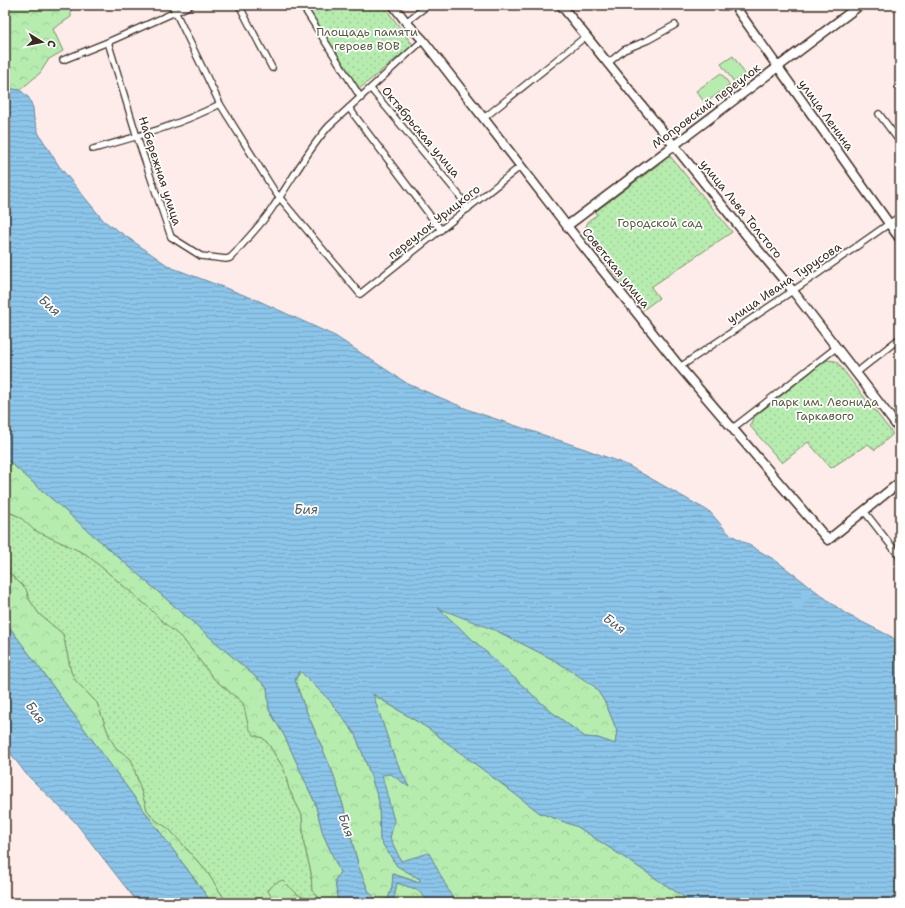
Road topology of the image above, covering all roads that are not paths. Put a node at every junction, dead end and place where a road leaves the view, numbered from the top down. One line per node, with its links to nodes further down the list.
1 (172, 5): 10 (street)
2 (191, 5): 10 (street)
3 (239, 5): 19 (street)
4 (302, 5): 21 (street)
5 (393, 5): 11 (street, Советская улица)
6 (428, 5): 11 (street)
7 (561, 5): 13 (street, улица Льва Толстого)
8 (734, 5): 18 (street, улица Ленина)
9 (860, 5): 18 (street, Мопровский переулок)
10 (176, 11): 15 (street); 22 (street)
11 (406, 22): 14 (street, Советская улица)
12 (675, 25): 17 (street)
13 (585, 36): 17 (street, улица Льва Толстого); 25 (street)
14 (423, 40): 20 (street); 25 (street, Советская улица)
15 (108, 42): 16 (street); 26 (street, Набережная улица)
16 (63, 60)
17 (607, 64): 28 (street, улица Льва Толстого)
18 (777, 67): 28 (street, Мопровский переулок); 34 (street, улица Ленина)
19 (272, 68)
20 (371, 89): 21 (street); 32 (street, Октябрьская улица)
21 (361, 98): 23 (street)
22 (220, 104): 26 (street); 31 (street)
23 (349, 108): 31 (street); 36 (street)
24 (879, 114): 27 (street)
25 (484, 118): 30 (street, Советская улица)
26 (137, 137): 29 (street); 31 (street, Набережная улица)
27 (900, 142)
28 (674, 145): 35 (street, Мопровский переулок); 38 (street, улица Льва Толстого)
29 (93, 149)
30 (521, 166): 32 (street, переулок Урицкого); 35 (street, Советская улица)
31 (279, 197): 36 (street, переулок Урицкого)
32 (468, 209): 36 (street, переулок Урицкого)
33 (900, 216): 34 (street, улица Ивана Турусова)
34 (889, 223): 37 (street, улица Ленина); 38 (street, улица Ивана Турусова)
35 (567, 226): 41 (street, Советская улица)
36 (441, 230)
37 (900, 239)
38 (793, 291): 40 (street, улица Льва Толстого); 41 (street, улица Ивана Турусова)
39 (900, 338): 42 (street)
40 (837, 347): 42 (street, улица Льва Толстого); 43 (street)
41 (680, 367): 43 (street, Советская улица)
42 (856, 373): 44 (street, улица Льва Толстого)
43 (733, 428): 46 (street, Советская улица)
44 (900, 430)
45 (900, 482): 46 (street)
46 (864, 511): 47 (street)
47 (900, 557)

